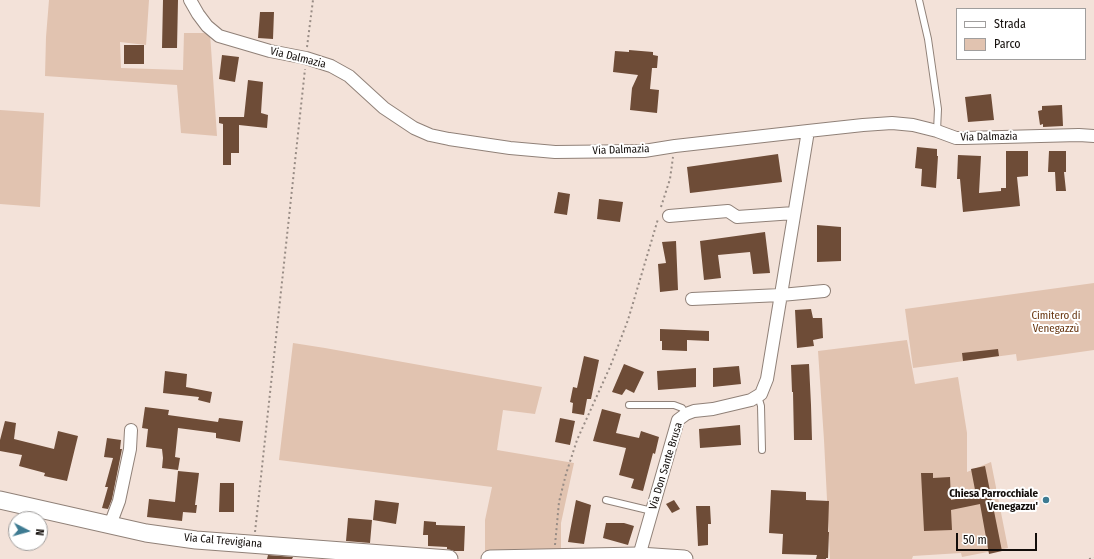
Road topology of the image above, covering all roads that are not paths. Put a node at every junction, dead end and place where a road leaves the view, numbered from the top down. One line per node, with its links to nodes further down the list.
1 (190, 0): 3 (street, Via Dalmazia)
2 (920, 0): 4 (lane)
3 (808, 130): 4 (street, Via Dalmazia); 7 (street)
4 (937, 131): 5 (street, Via Dalmazia)
5 (1094, 136)
6 (663, 213): 7 (street)
7 (794, 213): 9 (street)
8 (824, 291): 9 (street)
9 (781, 295): 10 (street); 11 (street)
10 (692, 298)
11 (758, 396): 13 (street, Via Don Sante Brusa); 15 (lane)
12 (629, 405): 13 (lane)
13 (686, 414): 18 (street, Via Don Sante Brusa)
14 (131, 430): 19 (street)
15 (762, 450)
16 (0, 500): 19 (street, Via Cal Trevigiana)
17 (606, 500): 18 (lane)
18 (652, 511): 20 (street, Via Don Sante Brusa)
19 (110, 526): 22 (street, Via Cal Trevigiana)
20 (640, 556): 21 (street); 24 (street)
21 (554, 558): 23 (street)
22 (449, 559)
23 (490, 559)
24 (684, 559)

